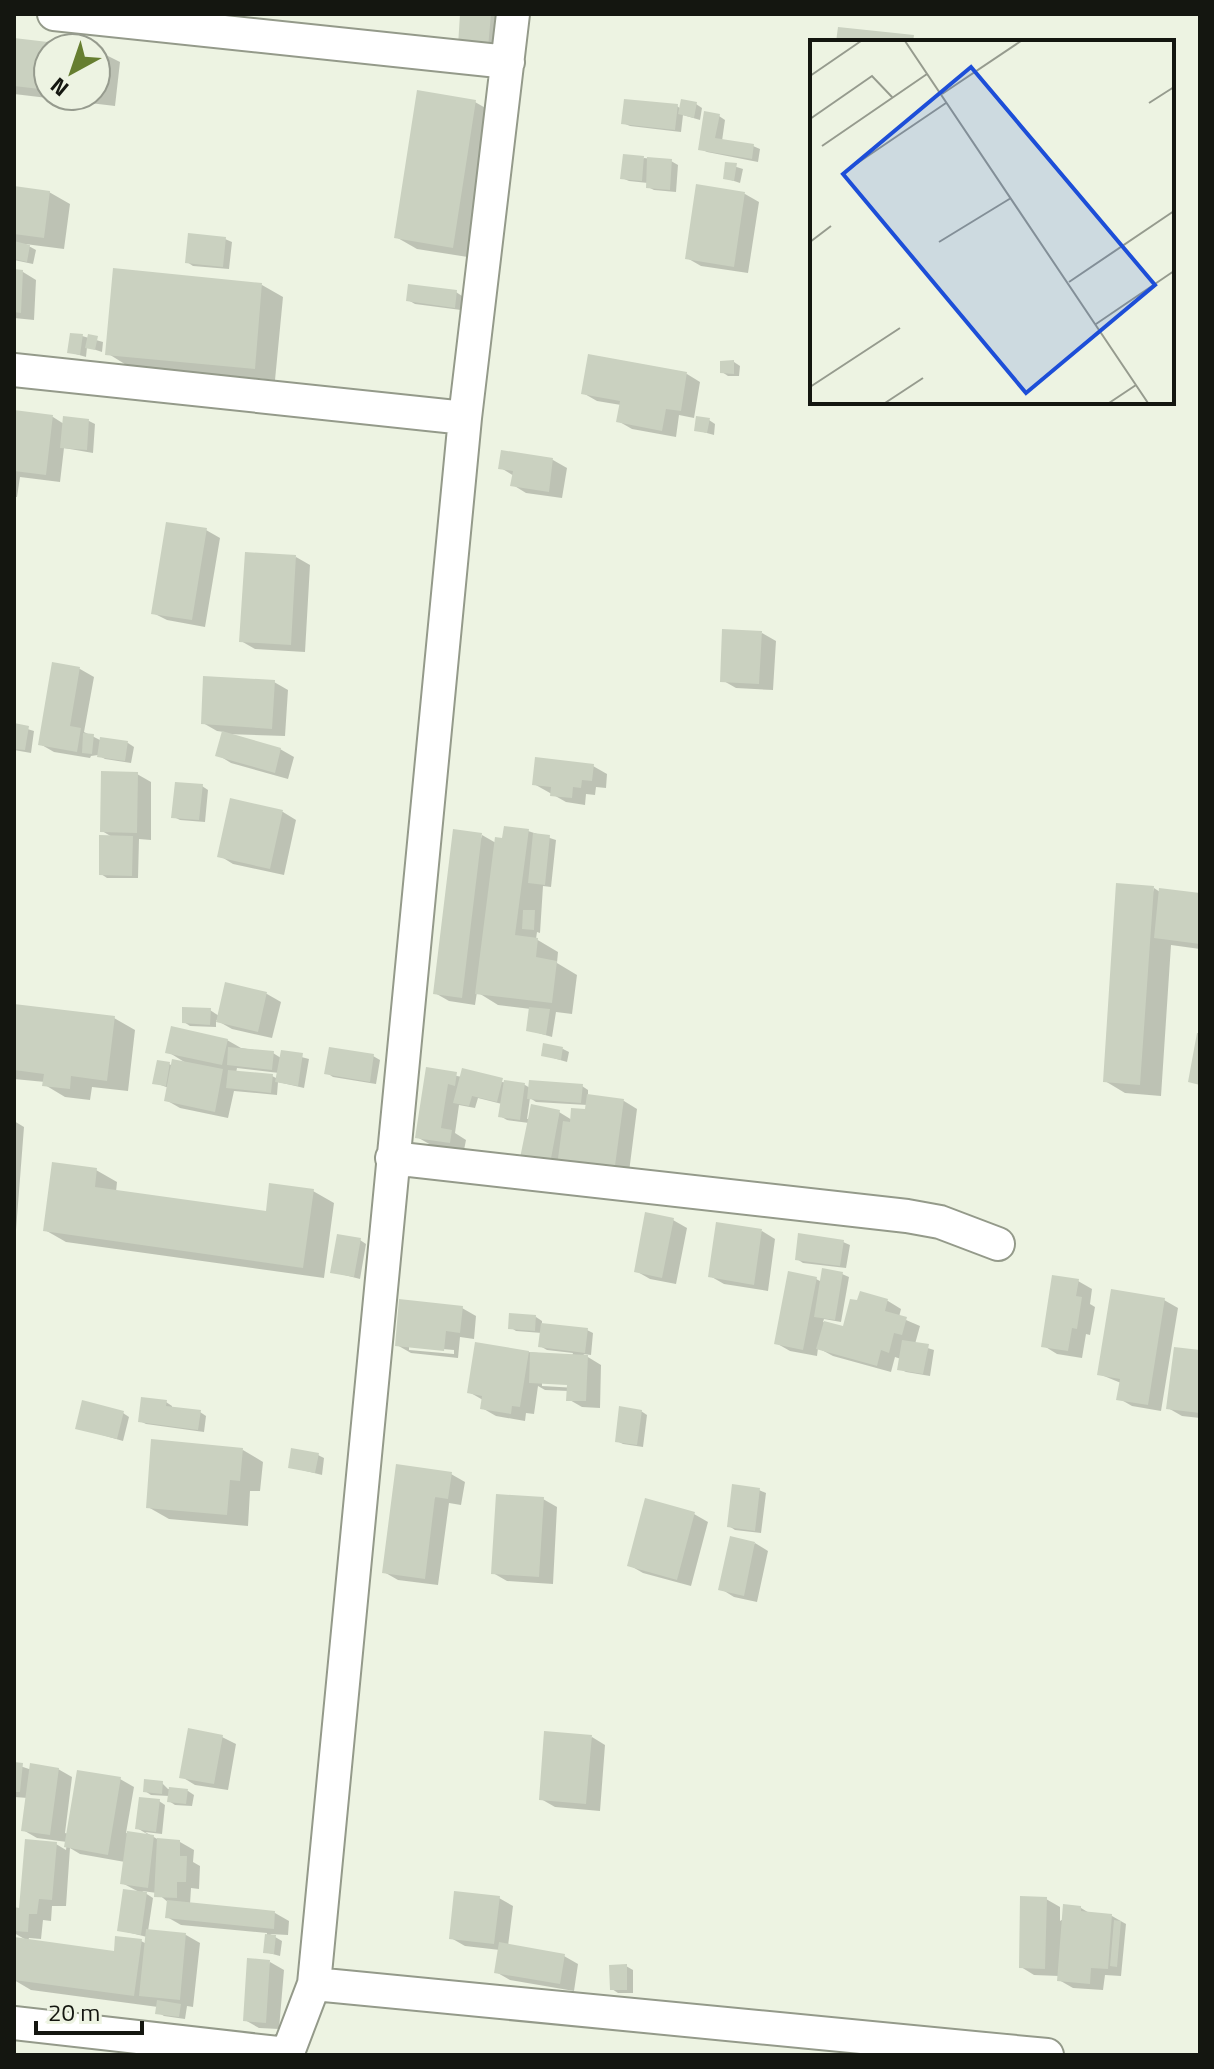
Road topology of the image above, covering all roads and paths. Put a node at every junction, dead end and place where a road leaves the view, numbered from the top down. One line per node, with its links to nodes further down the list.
1 (54, 14): 3 (street)
2 (513, 14): 3 (street)
3 (508, 62): 5 (street)
4 (14, 370): 5 (street)
5 (465, 418): 6 (street)
6 (392, 1158): 7 (street); 8 (street)
7 (998, 1244)
8 (314, 1984): 10 (street); 11 (street)
9 (14, 2023): 10 (street)
10 (287, 2054)
11 (1047, 2055)

